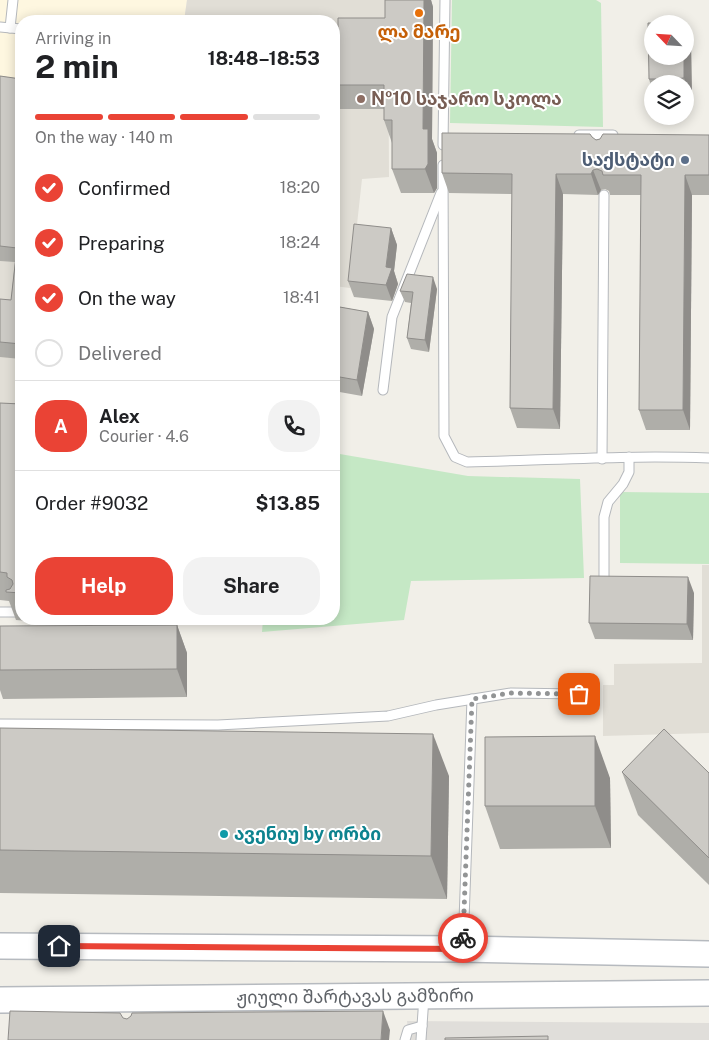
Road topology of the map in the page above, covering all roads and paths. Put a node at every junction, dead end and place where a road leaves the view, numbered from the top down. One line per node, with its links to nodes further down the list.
1 (13, 0): 4 (lane)
2 (445, 0): 8 (lane)
3 (0, 27): 4 (lane)
4 (10, 28): 5 (lane)
5 (15, 28)
6 (566, 135): 7 (lane)
7 (623, 135)
8 (443, 188): 10 (lane); 13 (lane)
9 (604, 195): 13 (lane)
10 (383, 390)
11 (629, 457): 12 (lane); 13 (lane); 14 (lane)
12 (709, 458)
13 (602, 459)
14 (604, 578)
15 (0, 612): 16 (lane)
16 (15, 612)
17 (579, 694): 18 (lane)
18 (472, 699): 19 (lane); 21 (lane)
19 (0, 724)
20 (0, 946): 21 (main road)
21 (463, 949): 22 (main road)
22 (709, 954)
23 (709, 992): 24 (main road, ჟიული შარტავას გამზირი)
24 (424, 994): 25 (main road, ჟიული შარტავას გამზირი); 26 (lane)
25 (0, 1000)
26 (422, 1026): 27 (lane); 28 (lane)
27 (405, 1040)
28 (421, 1040)

